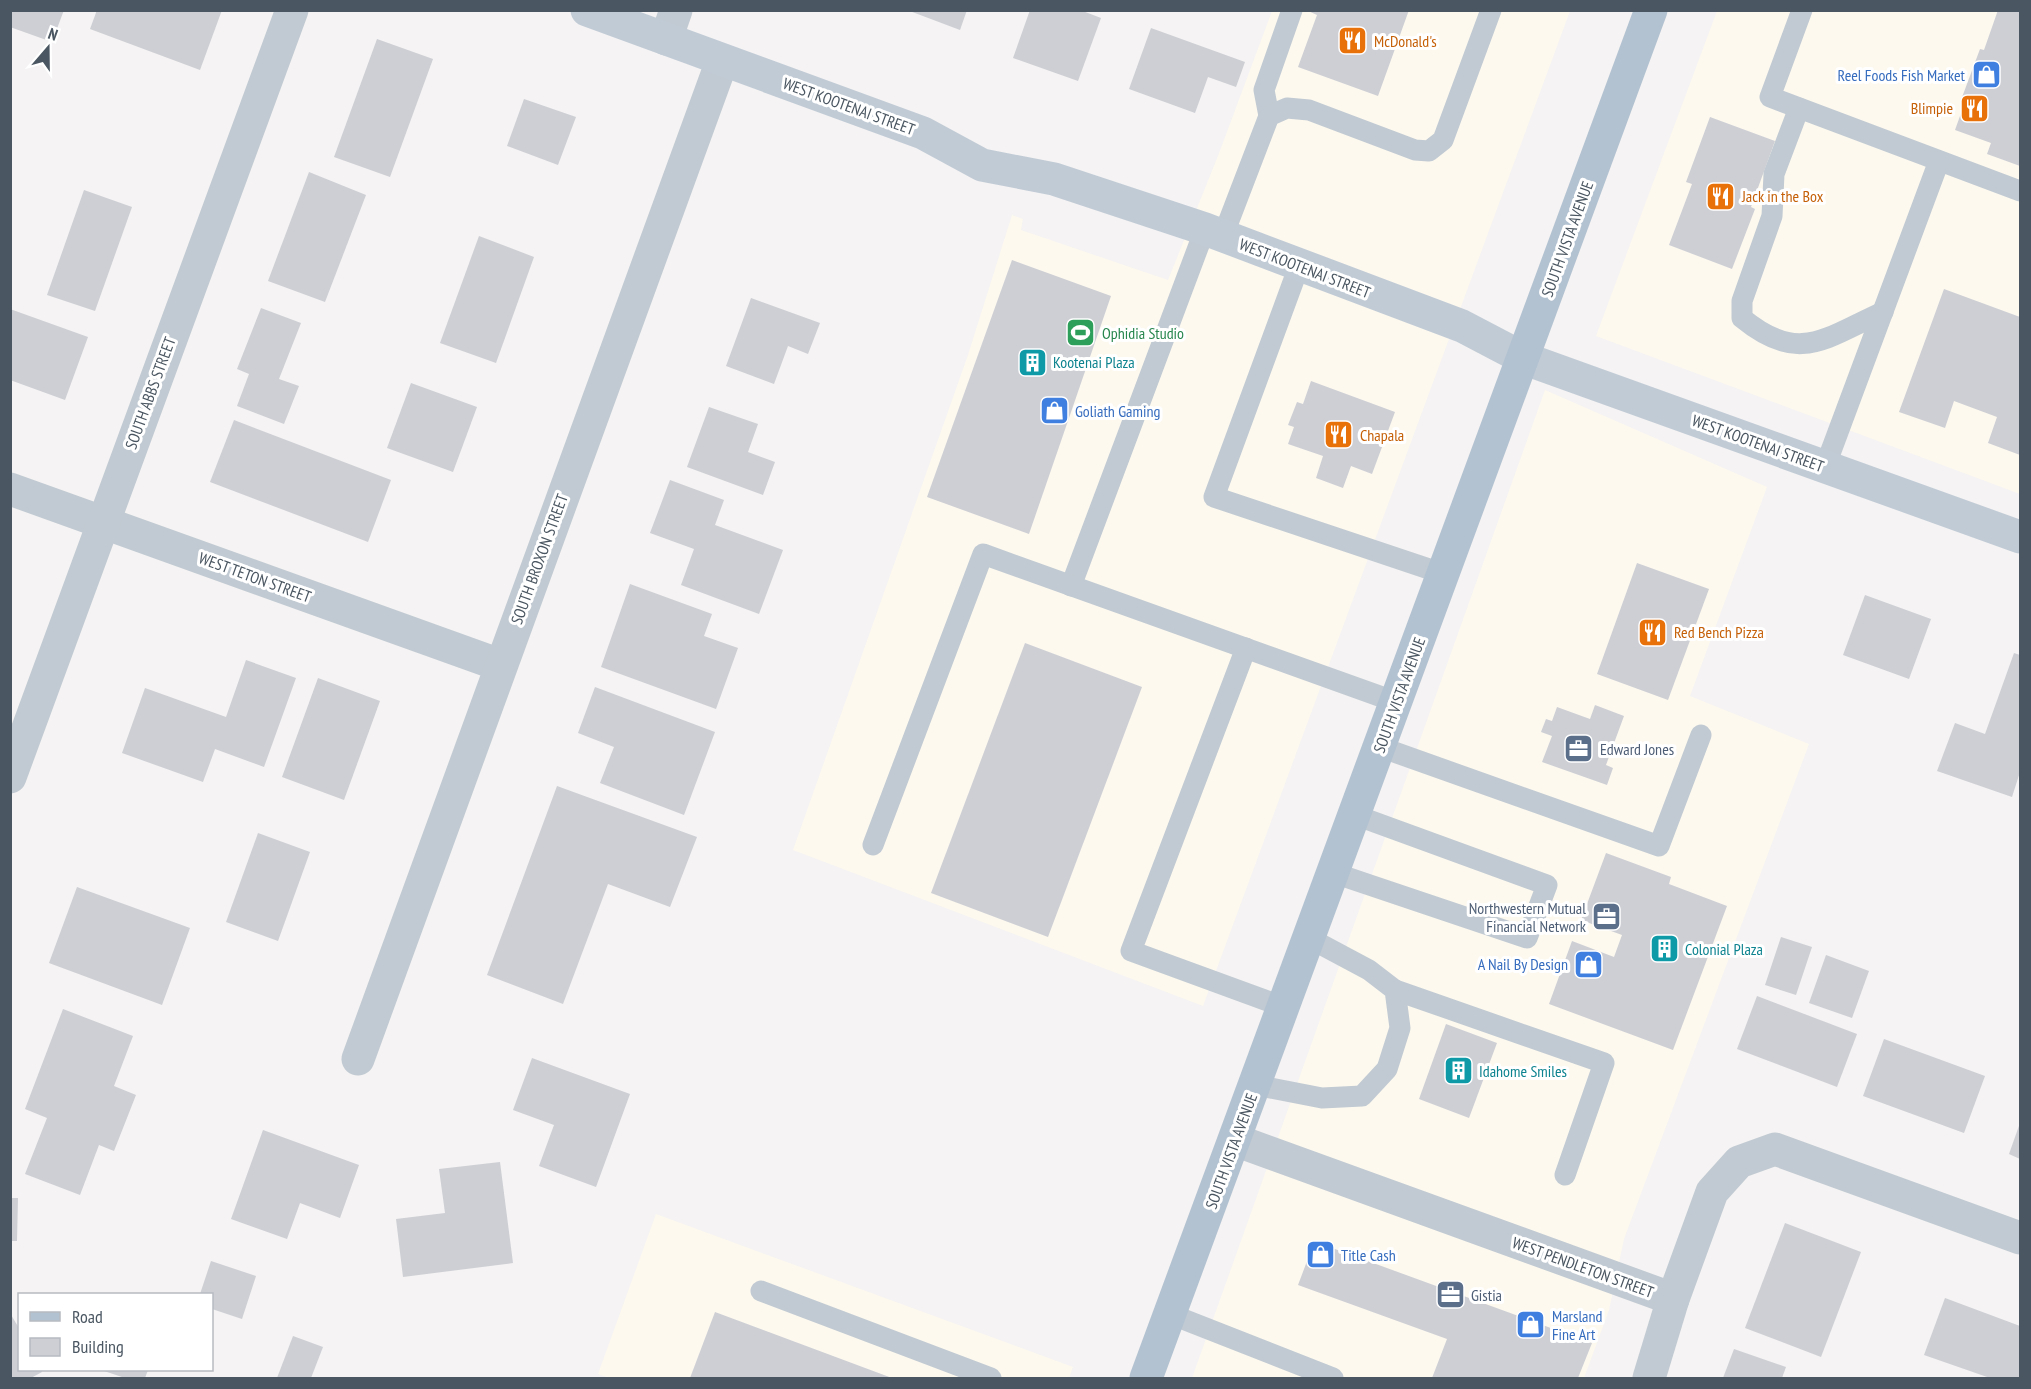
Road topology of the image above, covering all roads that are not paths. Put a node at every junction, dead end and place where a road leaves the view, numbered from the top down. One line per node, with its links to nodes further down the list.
1 (292, 10): 19 (street, SOUTH ABBS STREET)
2 (587, 10): 7 (street, WEST KOOTENAI STREET)
3 (1292, 10): 10 (lane)
4 (1491, 10): 10 (lane)
5 (1651, 10): 16 (main road, SOUTH VISTA AVENUE)
6 (1802, 10): 9 (lane)
7 (671, 25): 8 (street, WEST KOOTENAI STREET)
8 (722, 61): 13 (street, WEST KOOTENAI STREET); 24 (street, SOUTH BROXON STREET)
9 (1799, 108): 11 (lane); 15 (lane)
10 (1269, 116): 13 (lane)
11 (1939, 161): 12 (lane); 15 (lane)
12 (2020, 191)
13 (1214, 233): 14 (street, WEST KOOTENAI STREET); 22 (lane)
14 (1299, 266): 16 (street, WEST KOOTENAI STREET); 21 (lane)
15 (1883, 312): 17 (lane)
16 (1523, 358): 17 (street, WEST KOOTENAI STREET); 21 (main road, SOUTH VISTA AVENUE)
17 (1825, 467): 20 (street, WEST KOOTENAI STREET)
18 (10, 489): 19 (street, WEST TETON STREET)
19 (102, 522): 24 (street, WEST TETON STREET); 28 (street, SOUTH ABBS STREET)
20 (2020, 537)
21 (1444, 574): 25 (main road, SOUTH VISTA AVENUE)
22 (1071, 586): 23 (lane); 30 (lane)
23 (1246, 648): 25 (lane); 34 (lane)
24 (500, 665): 35 (street, SOUTH BROXON STREET)
25 (1396, 702): 27 (main road, SOUTH VISTA AVENUE)
26 (1701, 735): 27 (lane)
27 (1380, 747): 29 (main road, SOUTH VISTA AVENUE)
28 (10, 777)
29 (1355, 815): 31 (main road, SOUTH VISTA AVENUE); 31 (lane)
30 (873, 845)
31 (1334, 873): 32 (main road, SOUTH VISTA AVENUE)
32 (1309, 938): 33 (lane); 34 (main road, SOUTH VISTA AVENUE)
33 (1395, 990): 36 (lane); 38 (lane)
34 (1284, 1007): 36 (main road, SOUTH VISTA AVENUE)
35 (358, 1059)
36 (1256, 1085): 37 (main road, SOUTH VISTA AVENUE)
37 (1235, 1140): 41 (street, WEST PENDLETON STREET); 42 (main road, SOUTH VISTA AVENUE)
38 (1564, 1175)
39 (2020, 1238): 41 (street, WEST PENDLETON STREET)
40 (760, 1291): 43 (lane)
41 (1673, 1299): 46 (street)
42 (1170, 1314): 44 (main road, SOUTH VISTA AVENUE); 45 (lane)
43 (991, 1378)
44 (1146, 1378)
45 (1333, 1378)
46 (1649, 1378)

